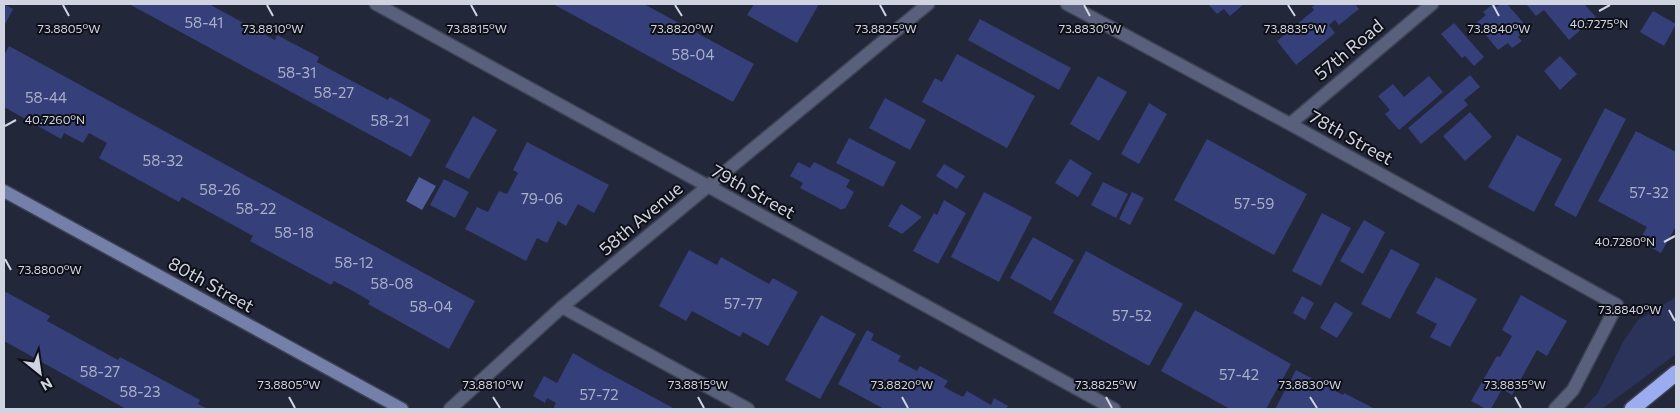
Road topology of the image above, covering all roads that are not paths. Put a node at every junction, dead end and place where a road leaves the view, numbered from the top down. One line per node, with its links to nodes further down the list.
1 (376, 4): 6 (street, 79th Street)
2 (928, 4): 6 (street, 58th Avenue)
3 (1067, 4): 5 (street, 78th Street)
4 (1432, 4): 5 (street, 57th Road)
5 (1290, 124): 15 (street, 78th Street)
6 (708, 187): 8 (street, 58th Avenue); 14 (street, 79th Street)
7 (4, 191): 11 (street, 80th Street)
8 (562, 307): 12 (street, 58th Avenue); 13 (street)
9 (1676, 374): 16 (highway)
10 (1676, 384): 17 (highway)
11 (402, 409)
12 (450, 409)
13 (748, 409)
14 (1114, 409)
15 (1556, 409)
16 (1632, 409)
17 (1638, 409)

